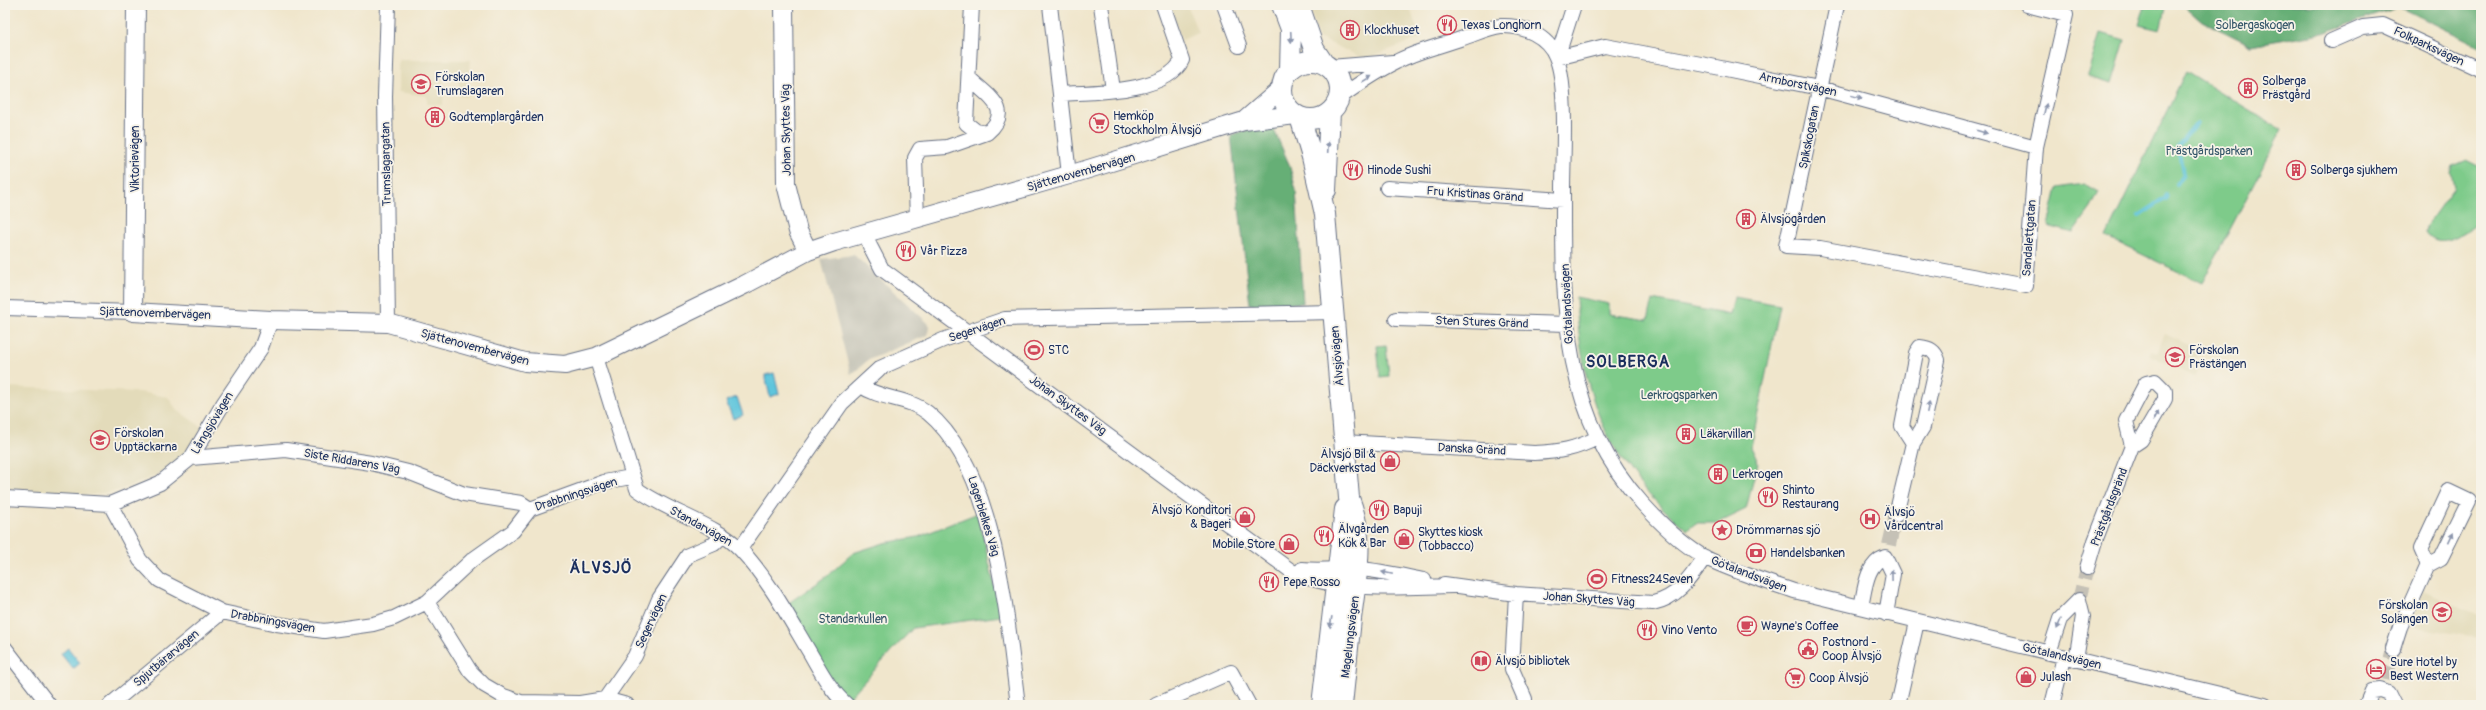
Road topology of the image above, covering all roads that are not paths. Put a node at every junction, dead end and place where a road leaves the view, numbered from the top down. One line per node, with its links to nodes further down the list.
1 (136, 5): 39 (street, Viktoriavägen)
2 (388, 5): 43 (street, Trumslagargatan)
3 (784, 5): 37 (street, Johan Skyttes Väg)
4 (972, 5): 20 (street)
5 (1050, 5): 24 (street)
6 (1101, 5): 23 (street)
7 (1164, 5): 23 (street)
8 (1224, 5): 15 (street)
9 (1282, 5): 21 (main road, one-way to 21)
10 (1298, 5): 18 (main road)
11 (1574, 5): 16 (street)
12 (1837, 5): 22 (street, Spikskogatan)
13 (2027, 5): 29 (street, Sandalettgatan, one-way to 13)
14 (2330, 41): 19 (street, Folkparksvägen)
15 (1239, 46)
16 (1557, 58): 17 (street, Götalandsvägen); 22 (street, Armborstvägen); 32 (street, Götalandsvägen)
17 (1397, 61): 18 (street, Götalandsvägen); 25 (street, Götalandsvägen, one-way to 17)
18 (1327, 66): 21 (main road); 25 (main road)
19 (2481, 70)
20 (969, 78): 28 (street); 28 (street)
21 (1286, 79): 26 (main road); 27 (street, Sjättenovembervägen)
22 (1819, 88): 29 (street, Armborstvägen, one-way to 29); 36 (street, Spikskogatan)
23 (1113, 90): 24 (street)
24 (1060, 94): 30 (street)
25 (1335, 105): 26 (main road); 33 (main road, Älvsjövägen, one-way to 25)
26 (1298, 116): 27 (street, Sjättenovembervägen); 33 (main road, Älvsjövägen)
27 (1244, 121): 30 (street, Sjättenovembervägen)
28 (987, 133): 34 (street)
29 (2036, 147): 36 (street, Sandalettgatan)
30 (1069, 175): 34 (street, Sjättenovembervägen)
31 (1387, 188): 32 (street, Fru Kristinas Gränd)
32 (1563, 200): 44 (street, Götalandsvägen)
33 (1325, 214): 40 (main road, Älvsjövägen)
34 (917, 220): 35 (street, Sjättenovembervägen)
35 (866, 234): 37 (street, Sjättenovembervägen); 45 (street, Johan Skyttes Väg)
36 (1786, 246)
37 (808, 251): 46 (street, Sjättenovembervägen)
38 (5, 308): 39 (street, Sjättenovembervägen)
39 (133, 312): 42 (street, Sjättenovembervägen)
40 (1333, 312): 45 (street, Segervägen); 49 (main road, Älvsjövägen)
41 (1396, 319): 44 (street, Sten Stures Gränd)
42 (271, 320): 43 (street, Sjättenovembervägen); 52 (street, Långsjövägen)
43 (388, 324): 46 (street, Sjättenovembervägen)
44 (1567, 324): 48 (street, Götalandsvägen)
45 (965, 332): 47 (street, Segervägen); 64 (street, Johan Skyttes Väg)
46 (596, 357): 53 (street, Standarvägen)
47 (861, 386): 60 (street, Segervägen); 82 (street, Lagerbielkes Väg)
48 (1597, 438): 49 (street, Danska Gränd); 61 (street, Götalandsvägen)
49 (1344, 442): 55 (main road, Älvsjövägen)
50 (1913, 443): 50 (street, one-way to 50); 58 (street)
51 (2132, 446): 63 (street, Prästgårdsgränd)
52 (191, 458): 56 (street, Långsjövägen); 57 (street, Siste Riddarens Väg)
53 (632, 477): 57 (street, Drabbningsvägen); 59 (street, Standarvägen)
54 (5, 498): 56 (street, Långsjövägen)
55 (1349, 498): 64 (main road, Älvsjövägen); 65 (main road, Älvsjövägen)
56 (110, 504): 69 (street, Drabbningsvägen)
57 (530, 509): 67 (street, Drabbningsvägen)
58 (1896, 515)
59 (722, 536): 60 (street, Standarvägen); 77 (street, Segervägen)
60 (740, 549): 81 (street, Standarvägen)
61 (1704, 557): 66 (street, Johan Skyttes Väg); 68 (street, Götalandsvägen)
62 (2428, 565): 62 (street, one-way to 62); 73 (street)
63 (2087, 568)
64 (1338, 576): 65 (street, Johan Skyttes Väg); 85 (main road, Magelungsvägen, one-way to 85)
65 (1358, 578): 66 (street, Johan Skyttes Väg); 86 (main road, Magelungsvägen)
66 (1516, 594): 76 (street)
67 (427, 602): 69 (street, Drabbningsvägen); 77 (street)
68 (1861, 607): 70 (street, Götalandsvägen); 70 (street, one-way to 68)
69 (222, 612): 79 (street, Spjutbärarvägen)
70 (1886, 614): 71 (street, Götalandsvägen)
71 (1917, 622): 74 (street, Götalandsvägen); 87 (street)
72 (5, 648): 78 (street)
73 (2393, 649)
74 (2049, 653): 75 (street, Götalandsvägen); 75 (street, one-way to 74)
75 (2070, 658): 88 (street); 89 (street, Götalandsvägen)
76 (1525, 698)
77 (605, 699): 80 (street)
78 (49, 705)
79 (110, 705)
80 (627, 705)
81 (847, 705)
82 (1018, 705)
83 (1156, 705): 84 (street)
84 (1249, 705)
85 (1322, 705)
86 (1342, 705)
87 (1898, 705)
88 (2052, 705)
89 (2265, 705)
90 (2366, 705): 91 (street)
91 (2394, 705)

